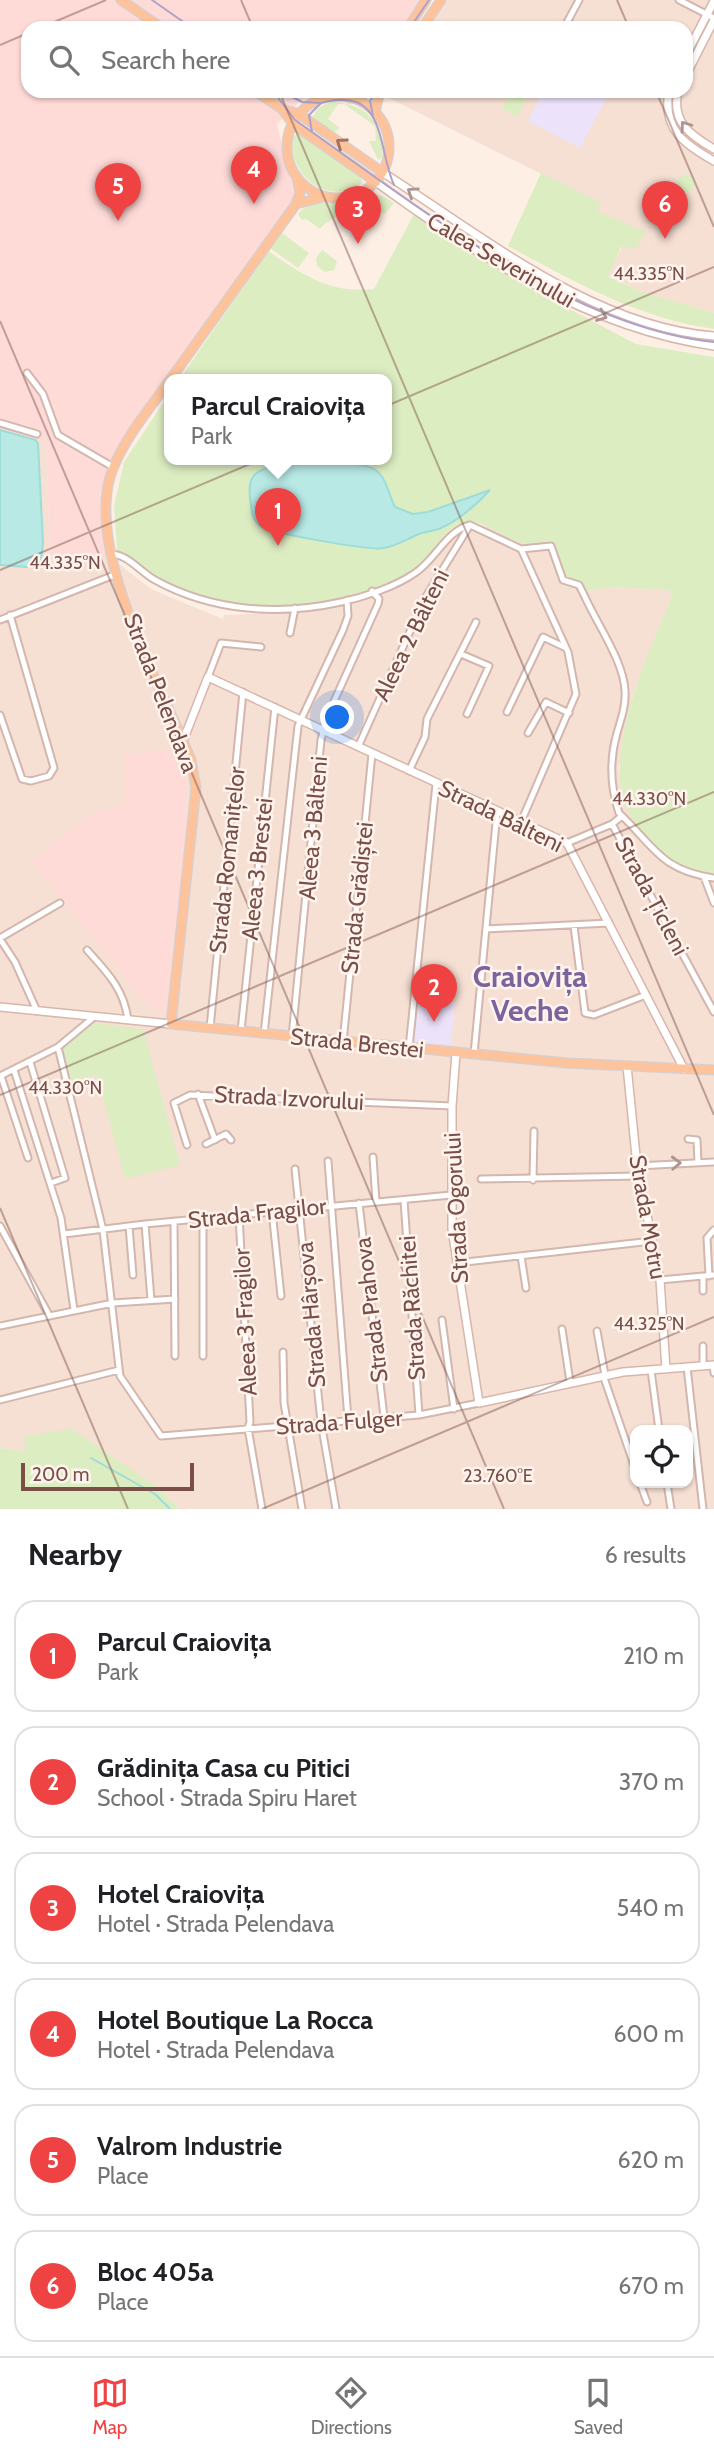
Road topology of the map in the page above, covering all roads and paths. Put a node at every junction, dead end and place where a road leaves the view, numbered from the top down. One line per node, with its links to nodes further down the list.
1 (121, 0): 8 (main road)
2 (426, 0): 9 (main road)
3 (440, 0): 10 (main road)
4 (579, 0): 11 (street)
5 (679, 0): 7 (street)
6 (714, 1): 7 (street)
7 (712, 18): 12 (street); 13 (street)
8 (152, 21)
9 (412, 21)
10 (428, 21)
11 (568, 21)
12 (693, 45)
13 (693, 60)
14 (266, 98): 21 (main road, Calea Severinului)
15 (350, 98): 22 (main road); 23 (main road)
16 (378, 98): 22 (main road)
17 (668, 98): 19 (street)
18 (677, 98): 20 (street)
19 (667, 107): 20 (street); 26 (street)
20 (676, 107): 25 (street, one-way to 20)
21 (282, 109): 23 (main road, Calea Severinului); 24 (main road, Calea Severinului)
22 (375, 113): 27 (main road)
23 (299, 114): 24 (main road); 27 (main road, Calea Severinului, one-way to 23)
24 (293, 124): 28 (main road); 29 (main road, Calea Severinului)
25 (714, 149)
26 (714, 160)
27 (382, 172): 29 (main road); 32 (street, Calea Severinului, one-way to 27)
28 (297, 178): 30 (main road); 31 (main road)
29 (376, 182): 30 (main road); 33 (street, Calea Severinului, one-way to 33)
30 (325, 197): 31 (main road)
31 (296, 204): 35 (main road, Strada Pelendava)
32 (714, 335)
33 (714, 346)
34 (27, 373): 39 (street)
35 (174, 374)
36 (164, 389): 39 (main road, Strada Pelendava)
37 (0, 423): 38 (street)
38 (37, 433)
39 (113, 467): 42 (main road, Strada Pelendava)
40 (470, 525): 41 (street); 44 (street); 65 (street, Aleea 2 Bâlteni)
41 (521, 549): 52 (street); 70 (street)
42 (109, 554): 43 (main road, Strada Pelendava); 46 (street)
43 (114, 575): 47 (street); 64 (main road, Strada Pelendava)
44 (372, 591): 45 (street); 62 (street, Aleea 3 Bâlteni)
45 (348, 600): 46 (street); 61 (street)
46 (295, 608): 50 (street)
47 (10, 615): 48 (street); 60 (street)
48 (0, 620)
49 (476, 622): 53 (street)
50 (290, 633)
51 (261, 647): 54 (street)
52 (566, 649): 57 (street); 58 (street)
53 (461, 654): 59 (street); 67 (street)
54 (208, 677): 55 (street, Strada Bâlteni); 64 (street)
55 (243, 692): 56 (street, Strada Bâlteni); 90 (street, Strada Romanițelor)
56 (275, 707): 61 (street, Strada Bâlteni); 91 (street, Aleea 3 Brestei)
57 (507, 712)
58 (569, 713): 63 (street); 71 (street)
59 (467, 714)
60 (0, 715)
61 (301, 720): 62 (street, Strada Bâlteni); 92 (street)
62 (323, 730): 65 (street, Strada Bâlteni); 93 (street, Aleea 3 Bâlteni)
63 (528, 733)
64 (183, 741): 89 (main road, Strada Pelendava)
65 (358, 747): 66 (street, Strada Bâlteni)
66 (372, 754): 67 (street, Strada Bâlteni); 94 (street, Strada Grădiștei)
67 (409, 771): 68 (street, Strada Bâlteni)
68 (436, 784): 69 (street, Strada Bâlteni); 96 (street)
69 (497, 813): 71 (street, Strada Bâlteni); 80 (street)
70 (622, 816): 72 (street); 74 (street)
71 (521, 822): 73 (street, Strada Bâlteni)
72 (612, 824): 73 (street, Strada Țicleni); 86 (street, Strada Țicleni)
73 (567, 843): 78 (street, Strada Bâlteni)
74 (704, 877): 75 (street); 77 (street)
75 (714, 878)
76 (60, 903): 81 (street)
77 (714, 903)
78 (609, 923): 79 (street); 83 (street, Strada Bâlteni)
79 (574, 926): 80 (street); 83 (street)
80 (486, 929): 98 (street)
81 (0, 938): 85 (street)
82 (87, 950): 88 (street)
83 (646, 995): 101 (street, Strada Bâlteni)
84 (0, 1007): 85 (street, Strada Brestei)
85 (37, 1011): 87 (street, Strada Brestei)
86 (714, 1012)
87 (94, 1017): 88 (street, Strada Brestei); 95 (street)
88 (128, 1020): 89 (street, Strada Brestei)
89 (171, 1024): 90 (main road, Strada Brestei)
90 (210, 1028): 91 (main road, Strada Brestei)
91 (241, 1031): 92 (main road, Strada Brestei)
92 (264, 1034): 93 (main road, Strada Brestei)
93 (292, 1037): 94 (main road, Strada Brestei)
94 (343, 1042): 96 (main road, Strada Brestei)
95 (58, 1047): 99 (street); 137 (street)
96 (409, 1048): 97 (main road, Strada Brestei)
97 (456, 1053): 98 (main road, Strada Brestei); 106 (street, Strada Ogorului)
98 (474, 1054): 100 (main road, Strada Brestei)
99 (30, 1062): 102 (street); 123 (street)
100 (627, 1066): 101 (main road, Strada Brestei); 118 (street, Strada Motru)
101 (684, 1069): 103 (main road, Strada Brestei)
102 (14, 1070): 104 (street); 123 (street)
103 (714, 1070)
104 (0, 1076): 114 (street)
105 (198, 1094): 106 (street, Strada Izvorului); 109 (street); 112 (street, Strada Izvorului)
106 (452, 1106): 124 (street, Strada Ogorului)
107 (534, 1132): 122 (street)
108 (688, 1139): 117 (street)
109 (215, 1140): 110 (street); 111 (street)
110 (231, 1140)
111 (206, 1144)
112 (187, 1145)
113 (373, 1157): 126 (street)
114 (29, 1158)
115 (328, 1161): 128 (street)
116 (714, 1162): 117 (street)
117 (698, 1163): 118 (street, one-way to 117)
118 (637, 1166): 120 (street, Strada Motru)
119 (295, 1169): 129 (street, Strada Hârșova)
120 (639, 1177): 122 (street); 140 (street, Strada Motru)
121 (481, 1179): 122 (street)
122 (533, 1180)
123 (51, 1183): 139 (street)
124 (451, 1195): 125 (street, Strada Fragilor); 142 (street, Strada Ogorului)
125 (404, 1200): 126 (street, Strada Fragilor); 174 (street, Strada Răchitei)
126 (376, 1202): 127 (street, Strada Fragilor)
127 (359, 1203): 128 (street, Strada Fragilor); 175 (street, Strada Prahova)
128 (331, 1205): 129 (street, Strada Fragilor); 176 (street)
129 (300, 1208): 130 (street, Strada Fragilor); 177 (street, Strada Hârșova)
130 (272, 1211): 131 (street, Strada Fragilor); 148 (street)
131 (239, 1215): 132 (street, Strada Fragilor); 180 (street, Aleea 3 Fragilor)
132 (203, 1218): 133 (street, Strada Fragilor); 161 (street)
133 (174, 1221): 134 (street, Strada Fragilor); 149 (street)
134 (145, 1223): 136 (street, Strada Fragilor); 150 (street)
135 (0, 1226): 153 (street)
136 (129, 1226): 137 (street, Strada Fragilor); 143 (street)
137 (103, 1230): 139 (street, Strada Fragilor); 151 (street)
138 (714, 1230): 144 (street)
139 (64, 1234): 152 (street)
140 (652, 1241): 141 (street); 145 (street, Strada Motru)
141 (521, 1256): 142 (street); 146 (street)
142 (456, 1264): 172 (street, Strada Ogorului)
143 (133, 1275)
144 (708, 1276): 145 (street); 147 (street)
145 (660, 1280): 165 (street, Strada Motru)
146 (526, 1288)
147 (703, 1291)
148 (281, 1296)
149 (175, 1299): 150 (street); 160 (street)
150 (151, 1300): 151 (street)
151 (113, 1303): 152 (street); 166 (street)
152 (74, 1310): 153 (street)
153 (49, 1315): 155 (street)
154 (442, 1320): 173 (street)
155 (0, 1326)
156 (562, 1329): 170 (street)
157 (597, 1331): 169 (street)
158 (703, 1346): 163 (street)
159 (283, 1352): 178 (street)
160 (175, 1356)
161 (203, 1356)
162 (714, 1365): 163 (street, Strada Fulger); 168 (street)
163 (704, 1366): 164 (street, Strada Fulger)
164 (687, 1367): 165 (street, Strada Fulger); 189 (street)
165 (666, 1369): 167 (street, Strada Fulger)
166 (119, 1370): 171 (street); 180 (street, Strada Fulger)
167 (651, 1370): 169 (street, Strada Fulger); 179 (street)
168 (714, 1373)
169 (604, 1375): 170 (street, Strada Fulger); 181 (street)
170 (570, 1382): 172 (street, Strada Fulger)
171 (0, 1400)
172 (479, 1403): 173 (street, Strada Fulger)
173 (454, 1409): 174 (street, Strada Fulger)
174 (419, 1415): 175 (street, Strada Fulger)
175 (384, 1417): 176 (street, Strada Fulger)
176 (348, 1419): 177 (street, Strada Fulger)
177 (321, 1422): 178 (street, Strada Fulger); 187 (street, Strada Hârșova)
178 (288, 1425): 180 (street, Strada Fulger); 186 (street)
179 (658, 1425)
180 (248, 1428): 185 (street, Aleea 3 Fragilor)
181 (630, 1453)
182 (642, 1488): 184 (street)
183 (668, 1488): 188 (street)
184 (647, 1502)
185 (262, 1509)
186 (302, 1509)
187 (336, 1509)
188 (671, 1509)
189 (703, 1509)

